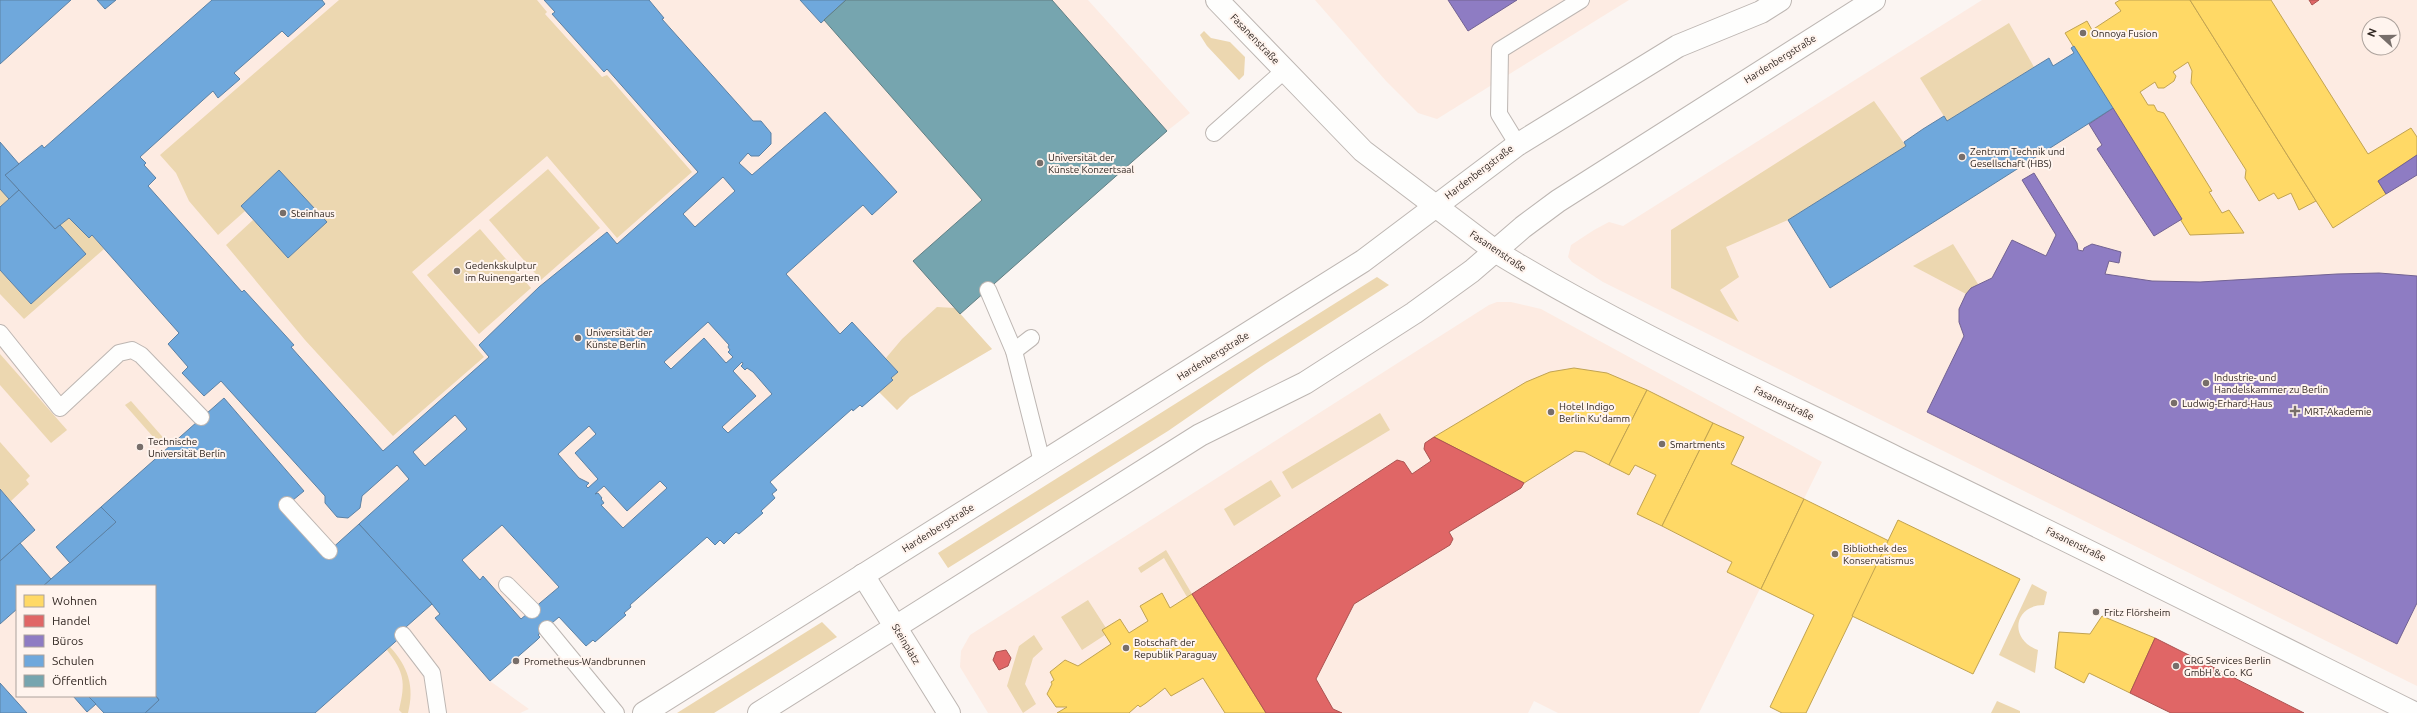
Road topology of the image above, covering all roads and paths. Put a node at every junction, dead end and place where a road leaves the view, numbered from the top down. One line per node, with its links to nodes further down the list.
1 (1217, 0): 5 (main road, Fasanenstraße)
2 (1581, 0): 7 (lane)
3 (1780, 0): 7 (main road, Hardenbergstraße)
4 (1874, 0): 9 (main road, Hardenbergstraße)
5 (1285, 70): 6 (lane); 8 (main road, Fasanenstraße)
6 (1214, 133)
7 (1518, 144): 8 (main road, Hardenbergstraße)
8 (1434, 206): 9 (main road, Fasanenstraße); 15 (main road, Hardenbergstraße)
9 (1495, 251): 21 (main road, Hardenbergstraße); 29 (main road, Fasanenstraße)
10 (988, 290): 13 (lane)
11 (0, 333): 14 (lane)
12 (1031, 338): 13 (lane)
13 (1014, 351): 15 (lane)
14 (201, 417)
15 (1042, 462): 18 (main road, Hardenbergstraße)
16 (287, 505): 17 (lane)
17 (329, 551)
18 (863, 575): 21 (main road, Steinplatz); 26 (main road, Hardenbergstraße)
19 (506, 585): 20 (lane)
20 (532, 610)
21 (896, 627): 27 (main road, Hardenbergstraße); 28 (main road, Steinplatz)
22 (547, 629): 25 (lane)
23 (403, 635): 24 (lane)
24 (438, 713)
25 (616, 713)
26 (644, 713)
27 (759, 713)
28 (949, 713)
29 (2414, 713)

